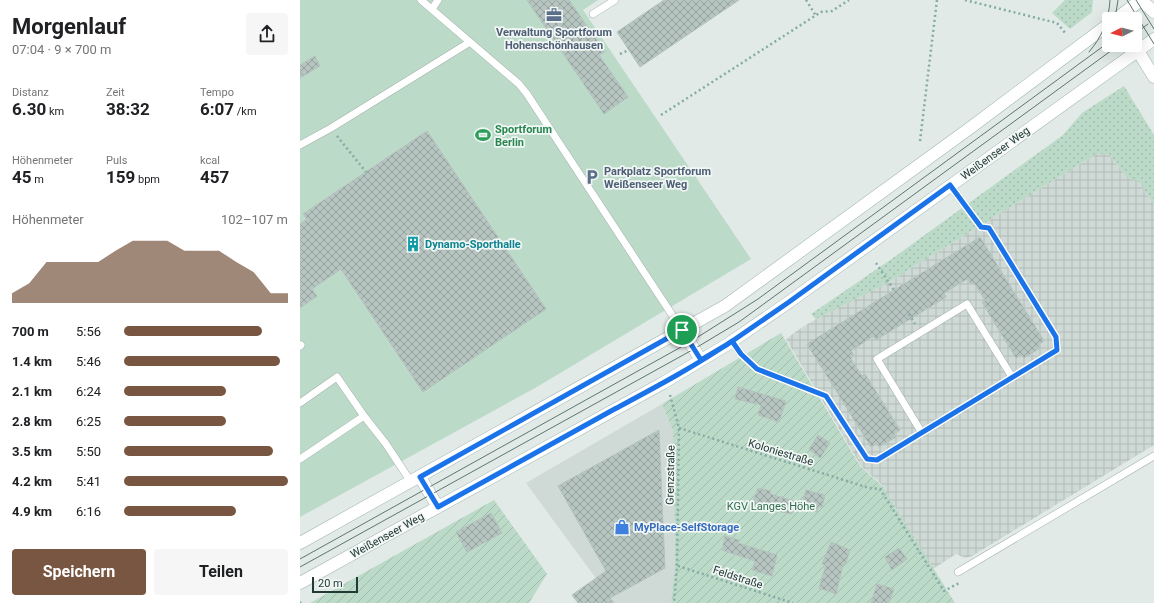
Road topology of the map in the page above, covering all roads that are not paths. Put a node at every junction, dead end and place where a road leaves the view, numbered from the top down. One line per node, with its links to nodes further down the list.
1 (421, 0): 5 (lane)
2 (438, 0): 5 (lane)
3 (615, 0): 8 (lane)
4 (1141, 0): 6 (main road); 7 (main road)
5 (432, 9): 11 (lane)
6 (1126, 10)
7 (1154, 12)
8 (593, 14)
9 (1102, 29): 18 (main road)
10 (1154, 40): 12 (main road, Weißenseer Weg)
11 (470, 42): 16 (lane); 18 (lane)
12 (1142, 44)
13 (1129, 52): 17 (main road, Weißenseer Weg)
14 (1140, 52): 15 (main road)
15 (1154, 77)
16 (300, 145)
17 (950, 185): 19 (main road, Weißenseer Weg); 21 (lane)
18 (682, 330): 20 (main road); 27 (main road)
19 (732, 341): 20 (main road, Weißenseer Weg); 24 (lane)
20 (701, 360): 28 (main road, Weißenseer Weg)
21 (1012, 377): 24 (lane); 24 (lane)
22 (300, 403): 23 (lane)
23 (364, 416): 26 (lane); 27 (lane)
24 (922, 433)
25 (1154, 456): 30 (lane)
26 (300, 459)
27 (416, 479): 28 (main road); 29 (main road)
28 (438, 507): 31 (main road, Weißenseer Weg)
29 (300, 543)
30 (958, 572)
31 (300, 583)

